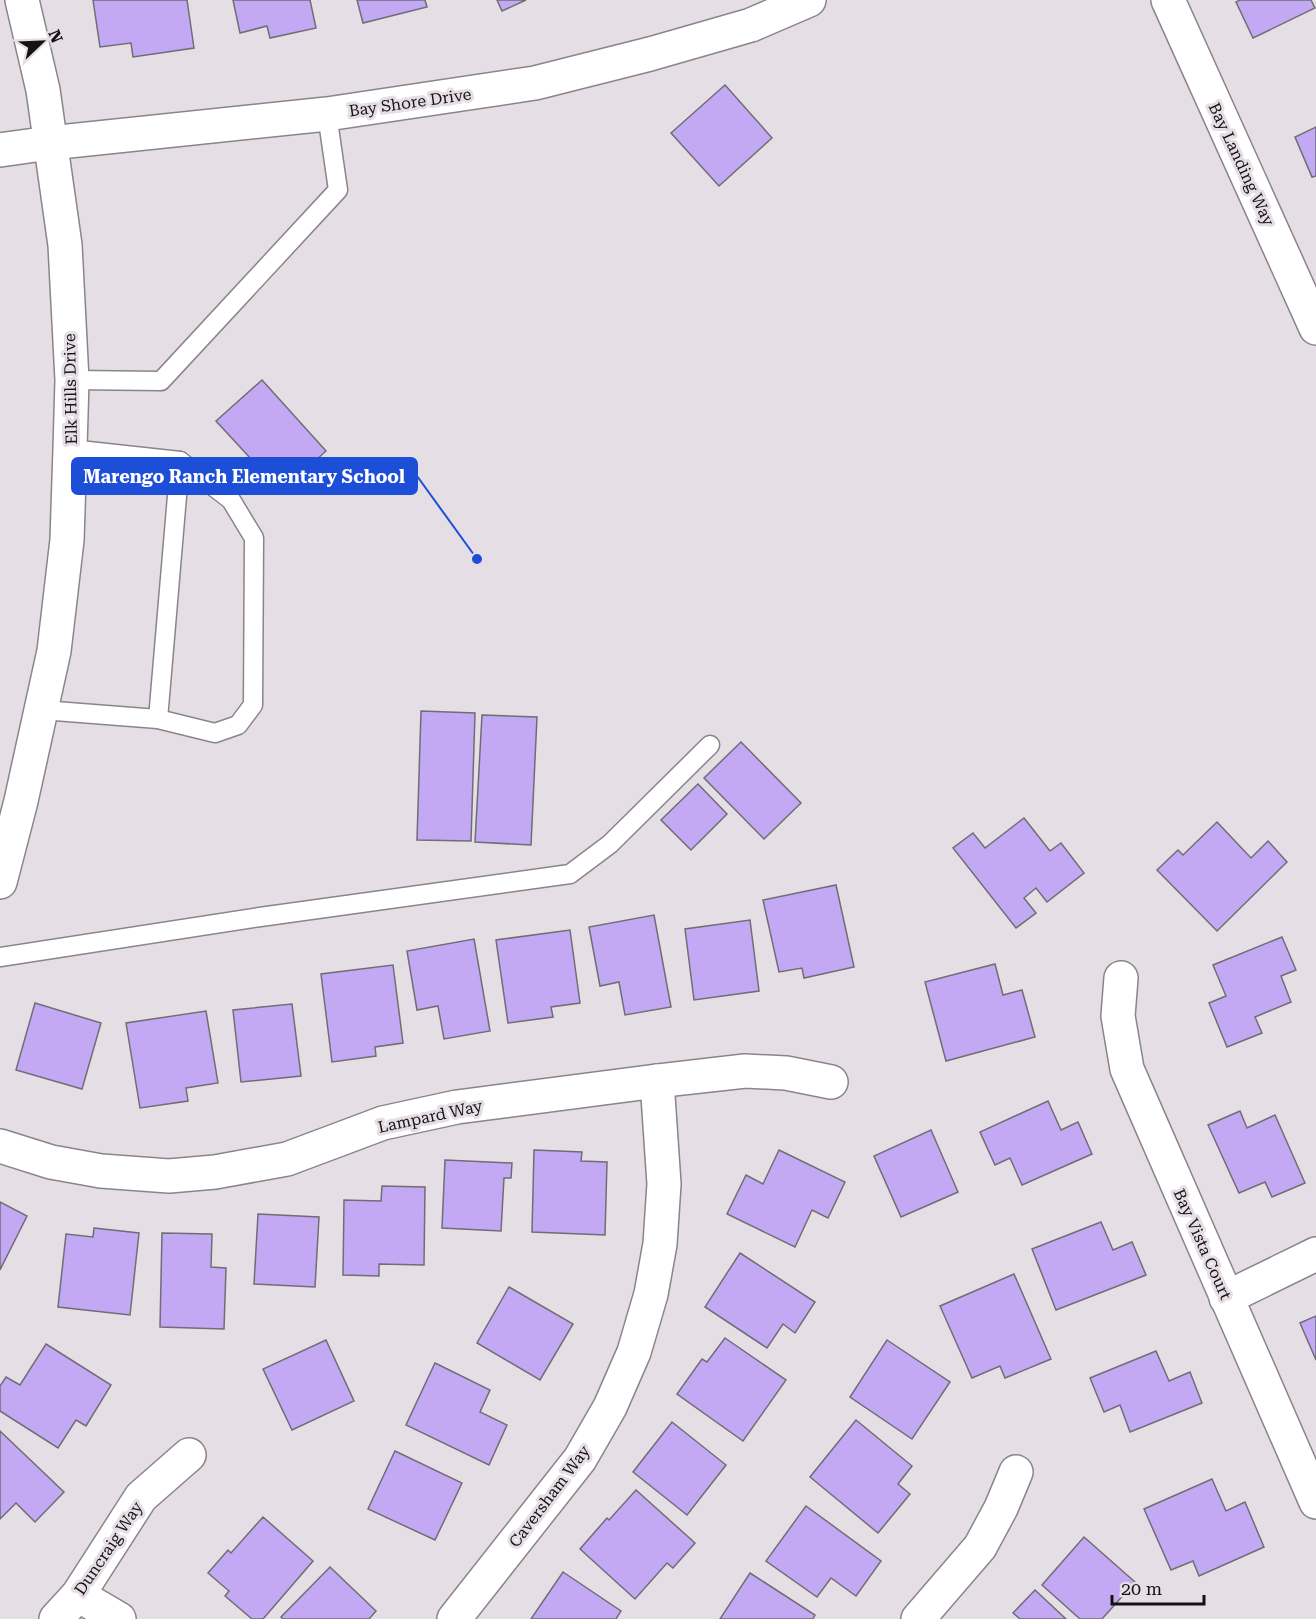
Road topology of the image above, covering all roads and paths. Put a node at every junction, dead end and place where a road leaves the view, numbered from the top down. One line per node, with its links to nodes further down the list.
1 (22, 0): 5 (street, Elk Hills Drive)
2 (809, 0): 4 (street, Bay Shore Drive)
3 (1168, 0): 7 (street, Bay Landing Way)
4 (327, 114): 5 (street, Bay Shore Drive); 9 (lane)
5 (50, 142): 6 (street, Bay Shore Drive); 9 (street, Elk Hills Drive)
6 (0, 150)
7 (1307, 284): 8 (street, Bay Landing Way)
8 (1316, 328)
9 (72, 380): 10 (street, Elk Hills Drive)
10 (70, 449): 11 (lane); 12 (street, Elk Hills Drive)
11 (180, 461): 13 (lane); 13 (lane)
12 (42, 710): 13 (lane); 15 (street, Elk Hills Drive)
13 (158, 720)
14 (710, 745): 16 (lane)
15 (0, 882)
16 (0, 957)
17 (1121, 978): 22 (street, Bay Vista Court)
18 (657, 1081): 19 (street, Lampard Way); 20 (street, Lampard Way); 28 (street, Caversham Way)
19 (831, 1082)
20 (0, 1146)
21 (1316, 1254): 22 (street)
22 (1226, 1298): 25 (street, Bay Vista Court)
23 (189, 1455): 26 (street, Duncraig Way)
24 (1016, 1472): 29 (street)
25 (1316, 1503)
26 (67, 1607): 27 (street)
27 (119, 1619)
28 (454, 1619)
29 (918, 1619)

